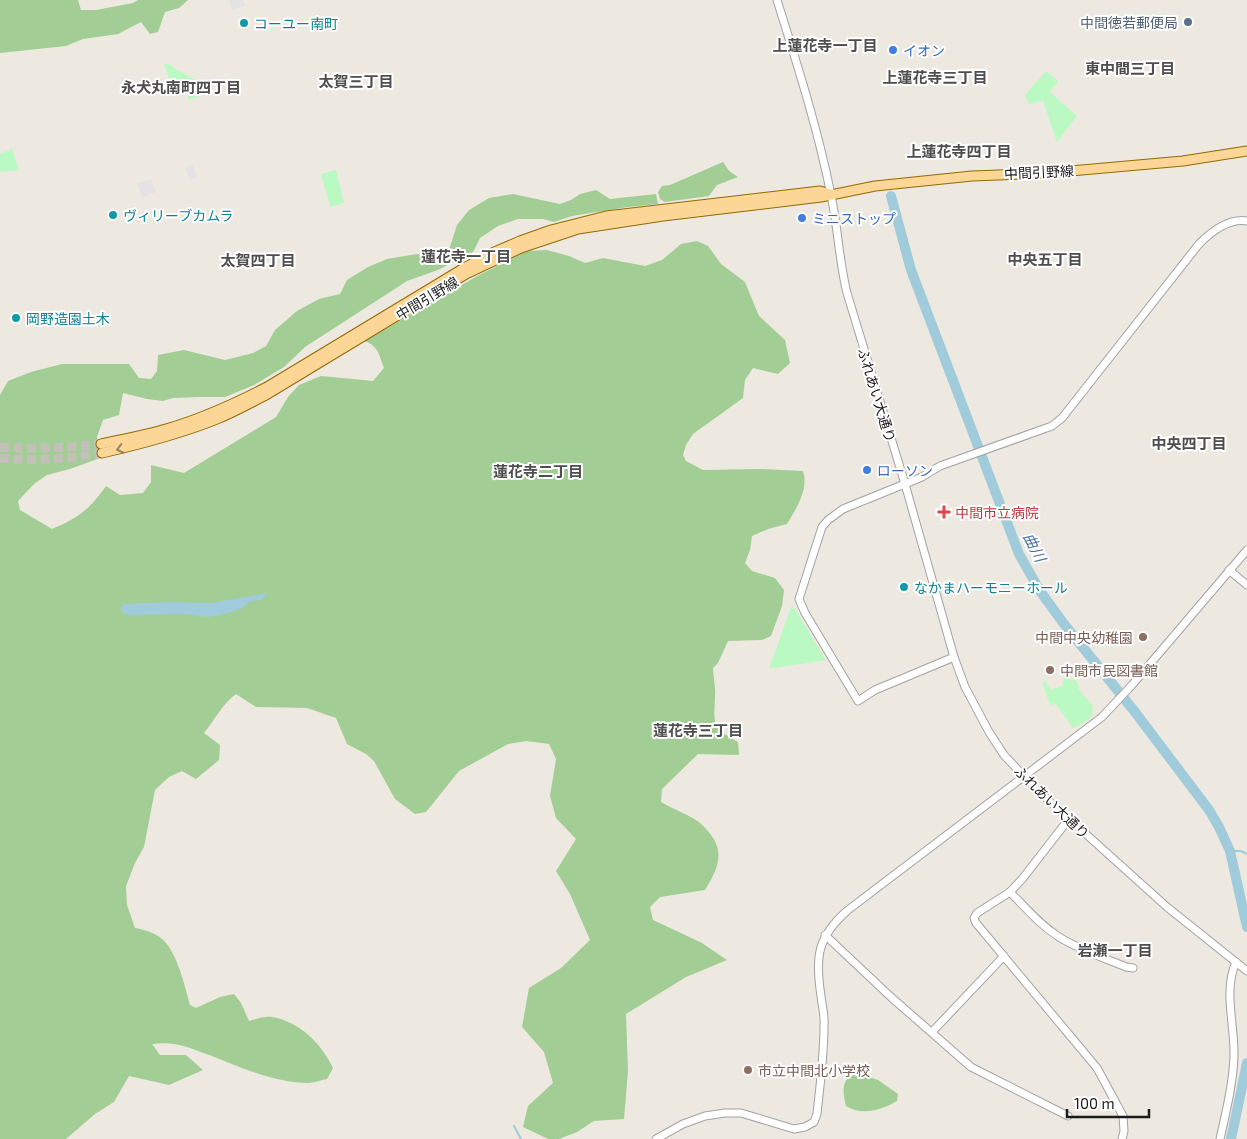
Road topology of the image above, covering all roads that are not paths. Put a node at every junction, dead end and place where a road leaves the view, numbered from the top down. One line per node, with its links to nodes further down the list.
1 (777, 0): 3 (street, ふれあい大通り)
2 (1247, 151): 3 (main road, 中間引野線)
3 (831, 194): 5 (main road, 中間引野線); 6 (street, ふれあい大通り)
4 (1247, 221): 6 (street)
5 (101, 448)
6 (905, 484): 10 (street, ふれあい大通り); 10 (street)
7 (1247, 550): 8 (street)
8 (1230, 570): 9 (street); 11 (street)
9 (1247, 585)
10 (954, 657): 11 (street, ふれあい大通り)
11 (1024, 776): 12 (street, ふれあい大通り); 14 (street)
12 (1068, 820): 13 (street); 16 (street, ふれあい大通り)
13 (1010, 892): 15 (street); 17 (street)
14 (825, 935): 19 (street); 21 (street)
15 (1004, 956): 19 (street); 22 (street)
16 (1236, 962): 18 (street, ふれあい大通り); 23 (street)
17 (1133, 968)
18 (1247, 971)
19 (932, 1032): 20 (street)
20 (1068, 1116)
21 (656, 1139)
22 (1122, 1139)
23 (1220, 1139)

